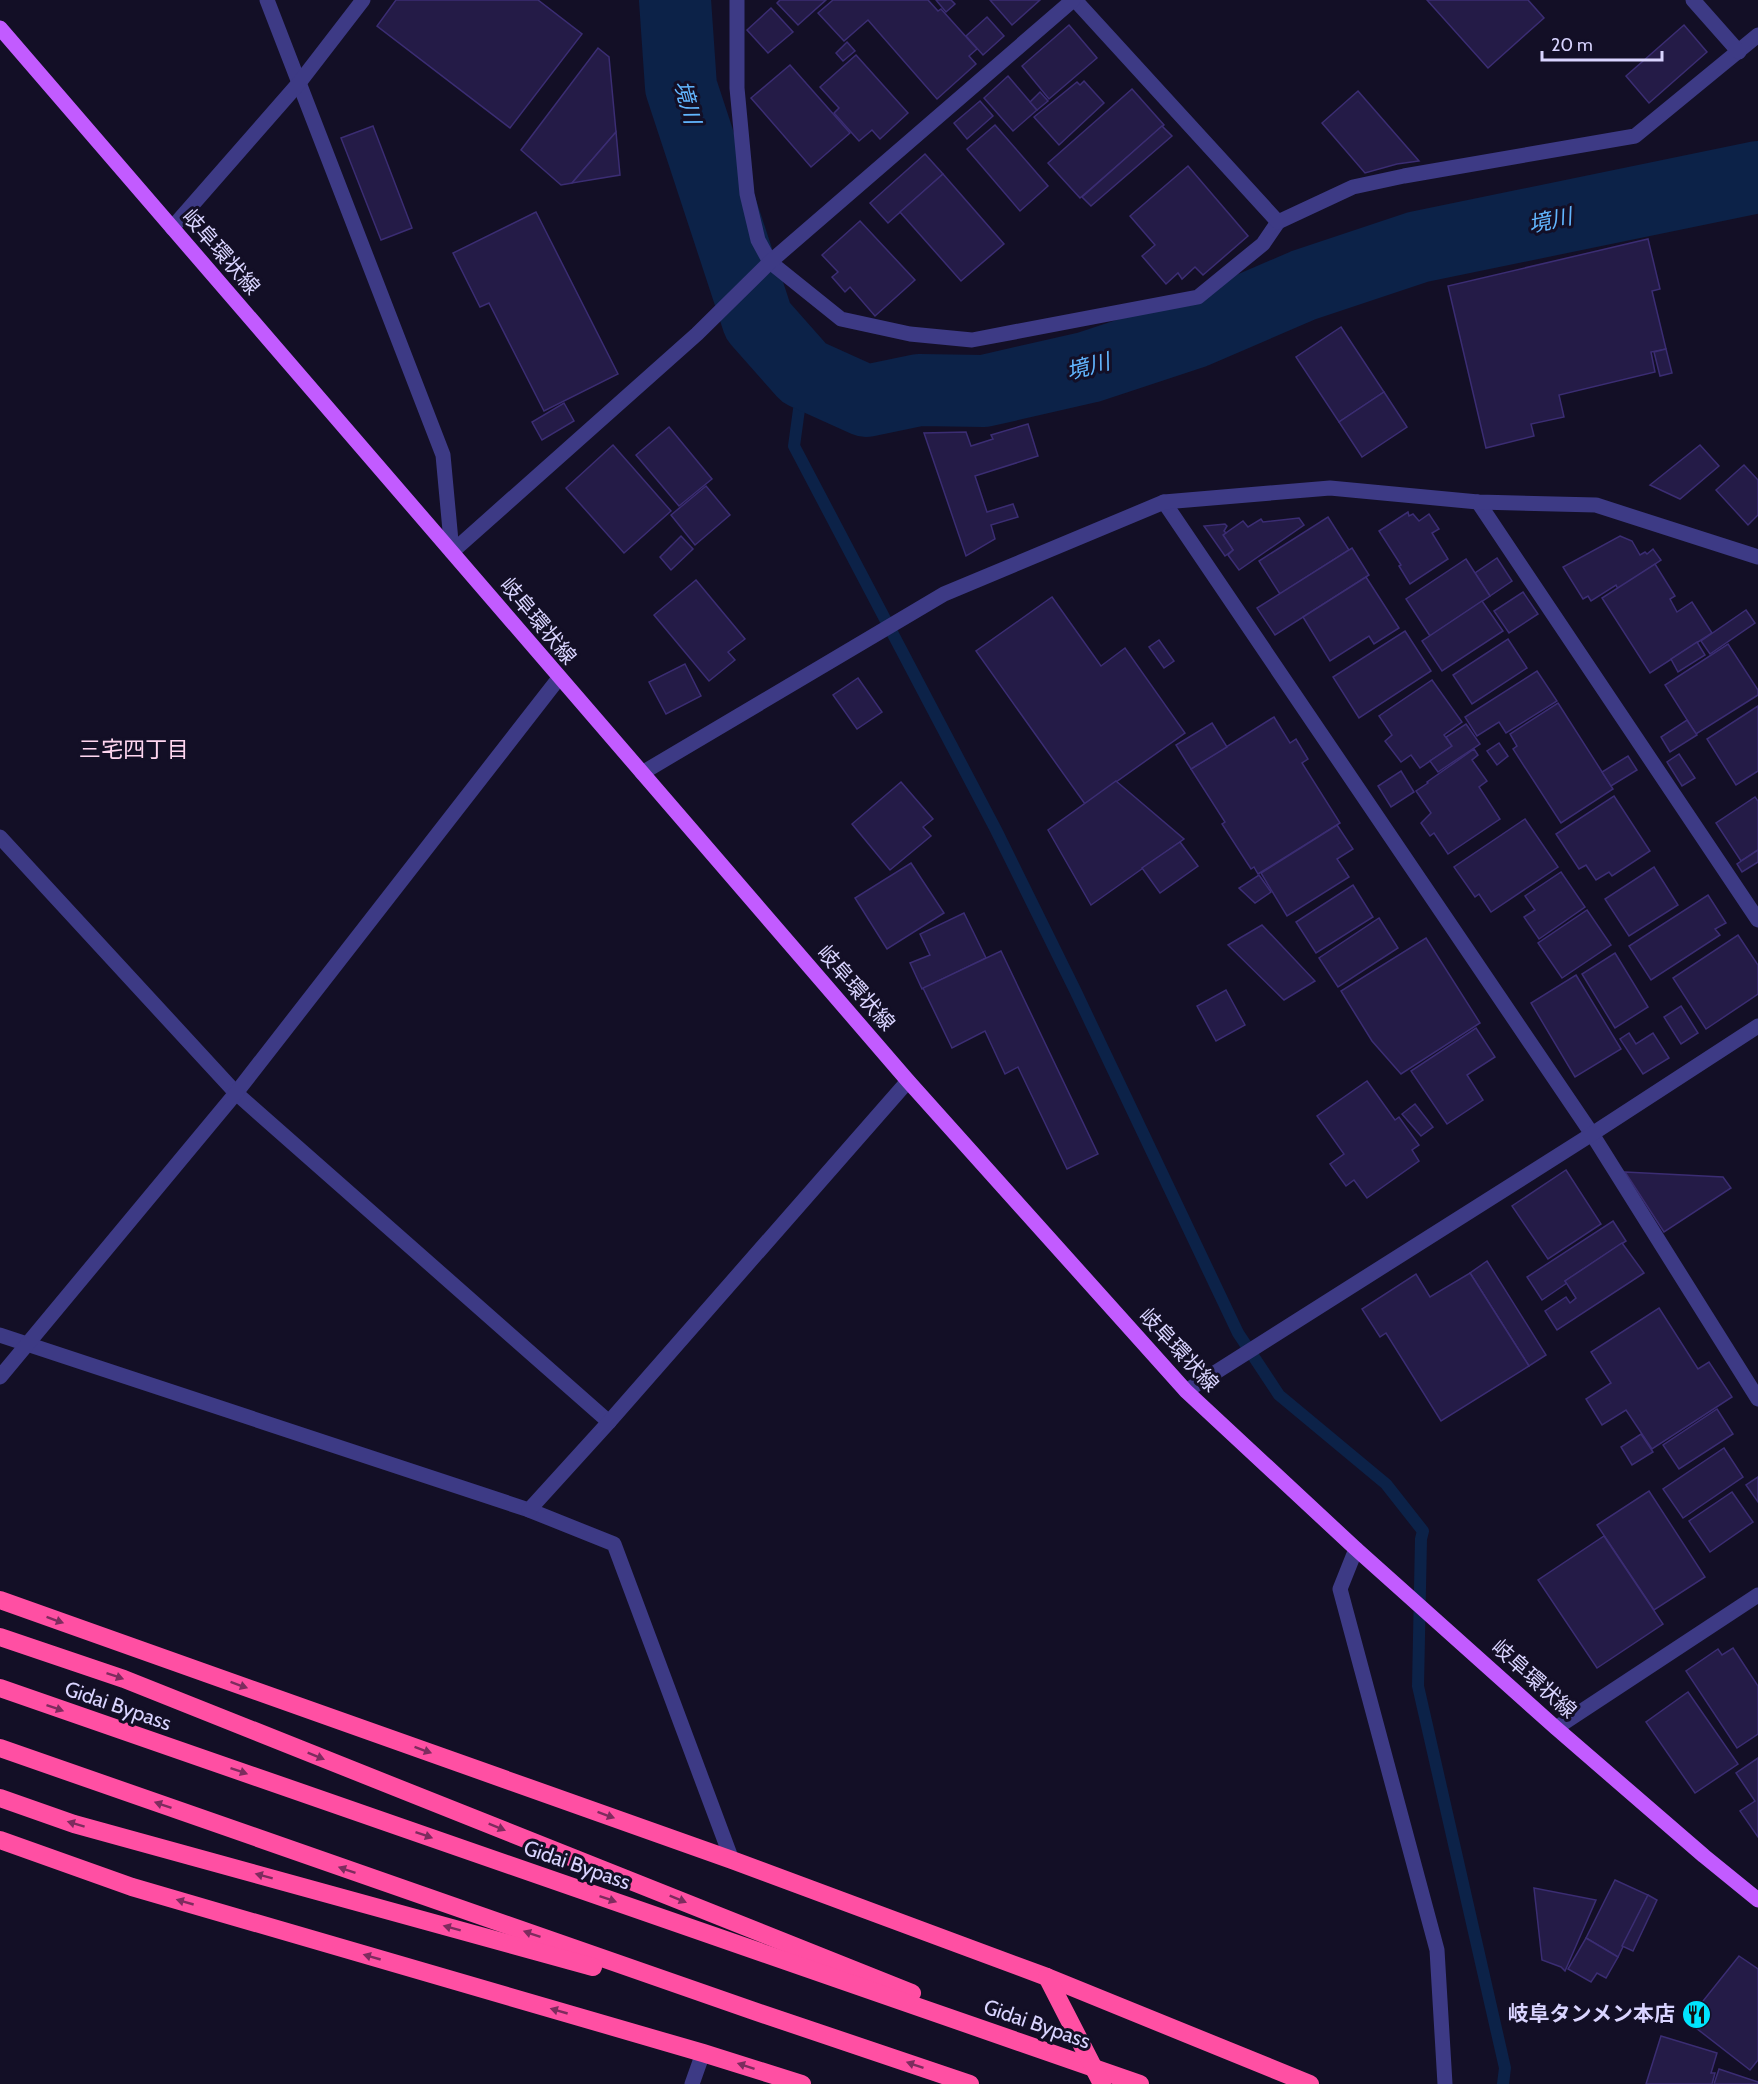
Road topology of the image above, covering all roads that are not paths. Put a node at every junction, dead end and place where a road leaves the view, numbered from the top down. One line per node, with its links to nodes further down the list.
1 (267, 0): 9 (street)
2 (363, 0): 9 (street)
3 (737, 0): 12 (street)
4 (1074, 0): 10 (street); 12 (street)
5 (1693, 0): 8 (street)
6 (0, 28): 11 (main road, 岐阜環状線)
7 (1758, 35): 8 (street)
8 (1739, 52): 10 (street)
9 (298, 83): 11 (street); 15 (street)
10 (1278, 222): 12 (street)
11 (172, 228): 15 (main road, 岐阜環状線)
12 (767, 265): 15 (street)
13 (1164, 502): 14 (street); 18 (street); 24 (street)
14 (1478, 502): 16 (street); 20 (street)
15 (452, 552): 17 (main road, 岐阜環状線)
16 (1758, 557)
17 (559, 678): 18 (main road, 岐阜環状線); 23 (street)
18 (642, 773): 22 (main road, 岐阜環状線)
19 (0, 837): 23 (street)
20 (1758, 920)
21 (1758, 1026): 24 (street)
22 (908, 1081): 28 (main road, 岐阜環状線); 30 (street)
23 (236, 1093): 26 (street); 30 (street)
24 (1592, 1134): 28 (street); 29 (street)
25 (0, 1335): 26 (street)
26 (27, 1345): 27 (street); 31 (street)
27 (0, 1377)
28 (1186, 1391): 32 (main road, 岐阜環状線)
29 (1758, 1400)
30 (609, 1422): 31 (street)
31 (529, 1510): 41 (street)
32 (1356, 1549): 37 (main road, 岐阜環状線); 53 (street)
33 (1758, 1595): 37 (street)
34 (0, 1600): 41 (highway, one-way to 41)
35 (0, 1637): 46 (highway, one-way to 46)
36 (0, 1688): 46 (highway, Gidai Bypass, one-way to 46)
37 (1556, 1728): 42 (main road, 岐阜環状線)
38 (0, 1748): 44 (highway, one-way to 38)
39 (0, 1798): 44 (highway, one-way to 39)
40 (0, 1840): 45 (highway, one-way to 40)
41 (732, 1860): 43 (highway)
42 (1758, 1900)
43 (1047, 1977): 50 (highway); 52 (highway)
44 (751, 2010): 49 (highway, one-way to 44)
45 (703, 2053): 47 (street); 48 (highway, one-way to 45)
46 (1076, 2061): 51 (highway, Gidai Bypass)
47 (692, 2084)
48 (802, 2084)
49 (970, 2084)
50 (1102, 2084)
51 (1140, 2084)
52 (1310, 2084)
53 (1445, 2084)

